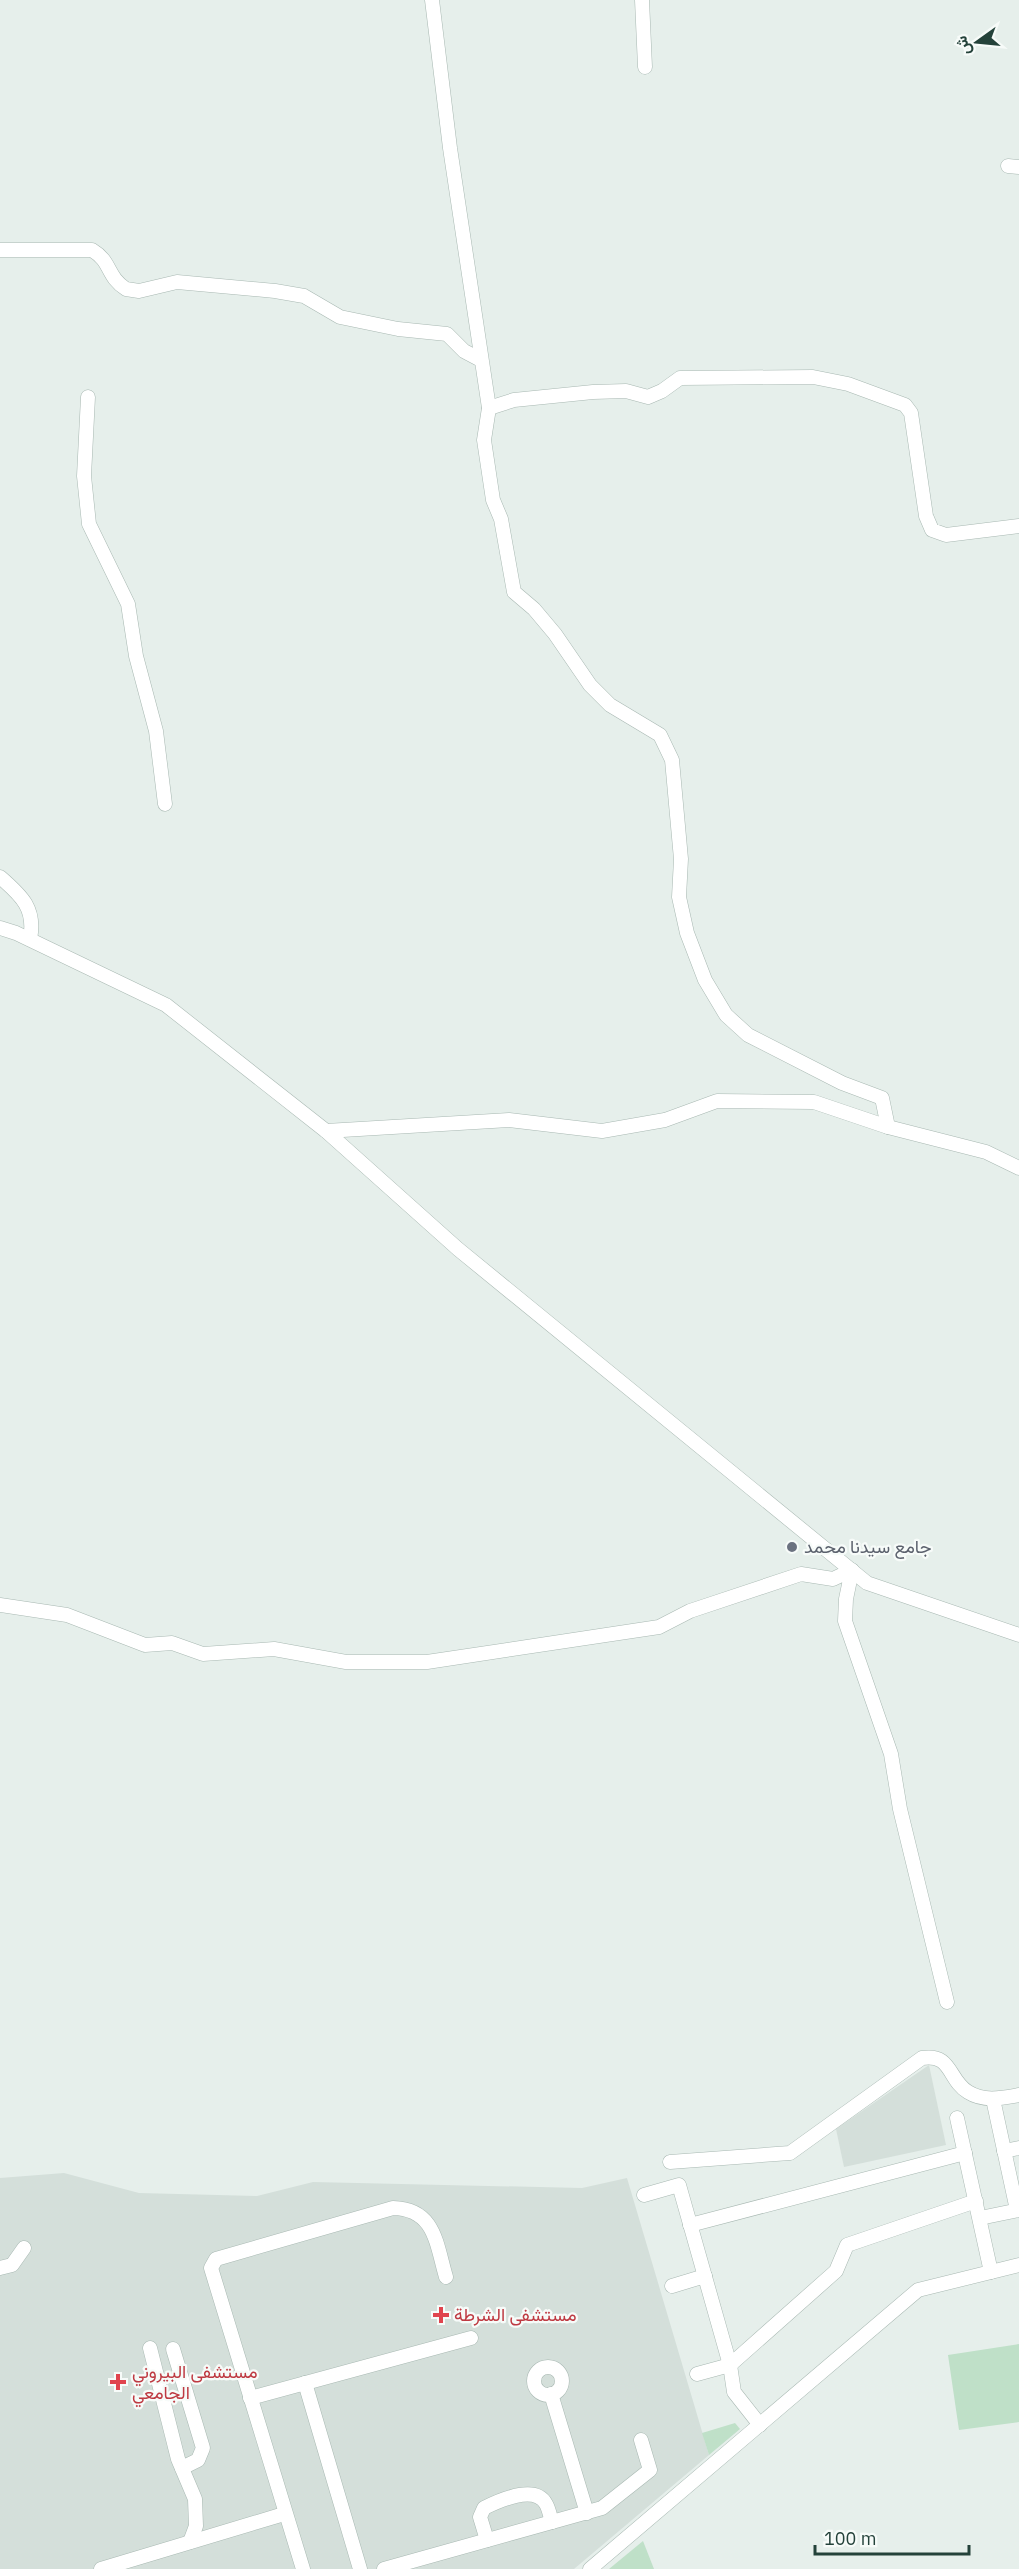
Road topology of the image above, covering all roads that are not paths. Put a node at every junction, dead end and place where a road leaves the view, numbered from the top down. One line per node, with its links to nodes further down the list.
1 (432, 0): 5 (street)
2 (642, 0): 3 (street)
3 (645, 67)
4 (0, 250): 5 (street)
5 (481, 360): 7 (street)
6 (88, 397): 9 (street)
7 (489, 408): 8 (street); 13 (street)
8 (1019, 526)
9 (165, 804)
10 (0, 877): 12 (street)
11 (0, 928): 12 (street)
12 (30, 939): 14 (street)
13 (888, 1127): 14 (street); 15 (street)
14 (326, 1131): 16 (street)
15 (1019, 1168)
16 (852, 1570): 17 (street); 18 (street); 19 (street)
17 (0, 1605)
18 (1019, 1635)
19 (947, 2002)
20 (1019, 2095): 21 (street)
21 (993, 2099): 24 (street); 26 (street)
22 (957, 2118): 25 (street)
23 (1019, 2148): 24 (street)
24 (1004, 2151): 29 (street)
25 (965, 2153): 28 (street); 31 (street)
26 (670, 2162)
27 (644, 2195): 31 (street)
28 (976, 2201): 30 (street); 42 (street)
29 (1018, 2210): 30 (street)
30 (980, 2218): 35 (street)
31 (690, 2225): 36 (street)
32 (24, 2248): 34 (street)
33 (1019, 2265): 35 (street)
34 (0, 2268)
35 (991, 2272): 47 (street)
36 (705, 2276): 38 (street); 42 (street)
37 (447, 2277): 46 (street)
38 (672, 2286)
39 (471, 2338): 44 (street)
40 (150, 2348): 49 (street)
41 (173, 2349): 49 (street)
42 (730, 2365): 43 (street); 47 (street)
43 (697, 2374)
44 (305, 2383): 46 (street); 57 (street)
45 (551, 2394): 50 (street)
46 (250, 2398): 51 (street)
47 (760, 2425): 59 (street)
48 (641, 2440): 50 (street)
49 (182, 2468): 54 (street)
50 (587, 2513): 52 (street)
51 (284, 2514): 54 (street); 56 (street)
52 (552, 2522): 53 (street); 53 (street)
53 (487, 2540): 58 (street)
54 (190, 2542): 55 (street)
55 (101, 2569)
56 (303, 2569)
57 (360, 2569)
58 (384, 2569)
59 (590, 2569)

